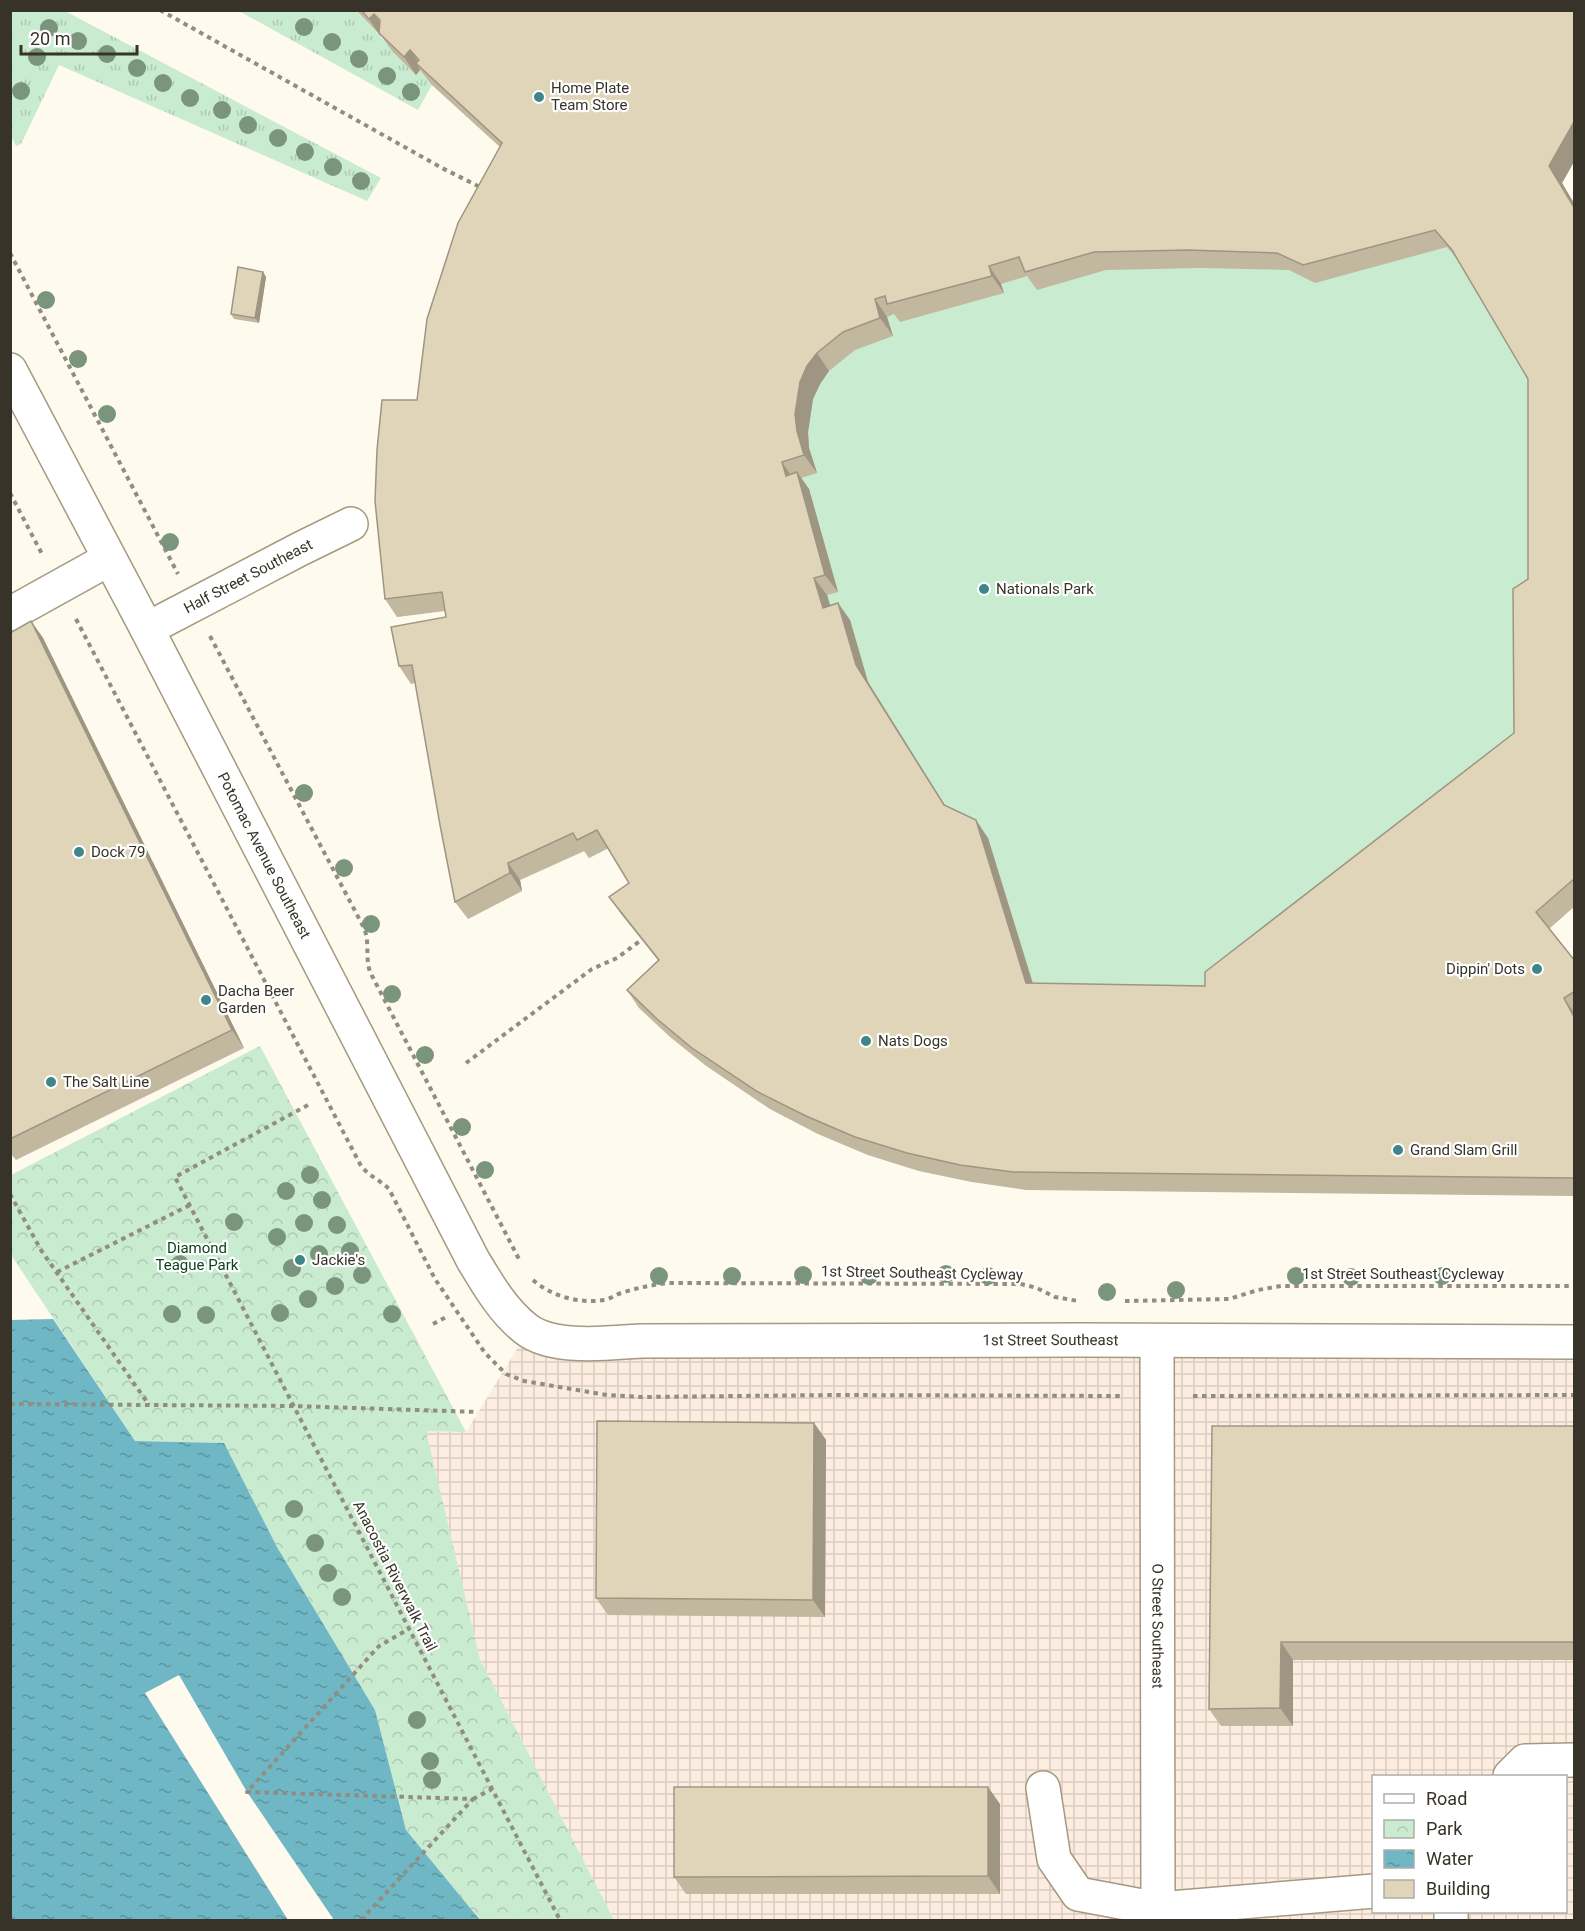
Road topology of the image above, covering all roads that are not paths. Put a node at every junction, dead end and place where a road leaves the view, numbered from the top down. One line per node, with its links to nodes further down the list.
1 (10, 370): 3 (street, Potomac Avenue Southeast)
2 (351, 524): 5 (street, Half Street Southeast)
3 (109, 559): 4 (street); 5 (street, Potomac Avenue Southeast)
4 (10, 614)
5 (147, 629): 6 (street, Potomac Avenue Southeast)
6 (528, 1331): 7 (street, 1st Street Southeast)
7 (1157, 1341): 8 (street, 1st Street Southeast); 13 (street, O Street Southeast)
8 (1575, 1342)
9 (1575, 1760): 10 (street)
10 (1511, 1775)
11 (1043, 1788): 13 (street)
12 (1372, 1891): 13 (street)
13 (1158, 1909)

